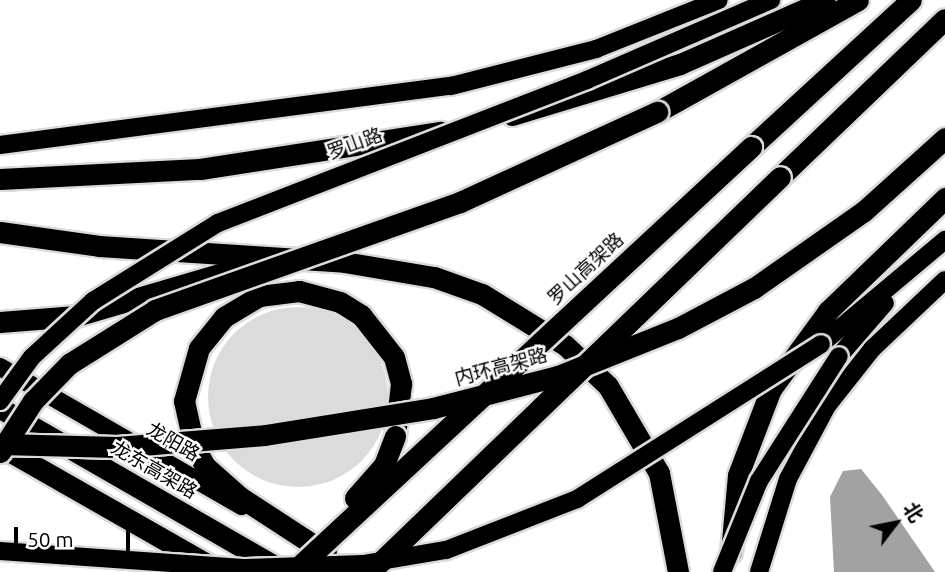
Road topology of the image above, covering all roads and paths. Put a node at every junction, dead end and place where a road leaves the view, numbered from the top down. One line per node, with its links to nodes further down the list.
1 (719, 0): 8 (main road)
2 (771, 0): 17 (main road, 罗山路, bridge)
3 (825, 0): 9 (highway)
4 (858, 0): 20 (highway, bridge)
5 (911, 0): 25 (highway, 罗山高架路, bridge)
6 (945, 19): 27 (highway, bridge)
7 (945, 138): 19 (highway, 内环高架路, bridge)
8 (0, 145)
9 (0, 179)
10 (945, 199): 30 (highway)
11 (0, 232): 13 (highway)
12 (945, 241): 21 (main road, bridge); 29 (main road, bridge)
13 (273, 260): 15 (highway); 28 (highway)
14 (945, 280): 31 (main road)
15 (0, 322)
16 (0, 367): 22 (main road, 龙阳路)
17 (0, 401)
18 (0, 408): 24 (highway, 龙东高架路)
19 (0, 445): 23 (highway)
20 (0, 452)
21 (0, 551)
22 (326, 553): 24 (highway, bridge); 26 (main road, 龙阳路)
23 (221, 572)
24 (284, 572)
25 (293, 572)
26 (357, 572)
27 (370, 572)
28 (678, 572)
29 (722, 572)
30 (731, 572)
31 (759, 572)

